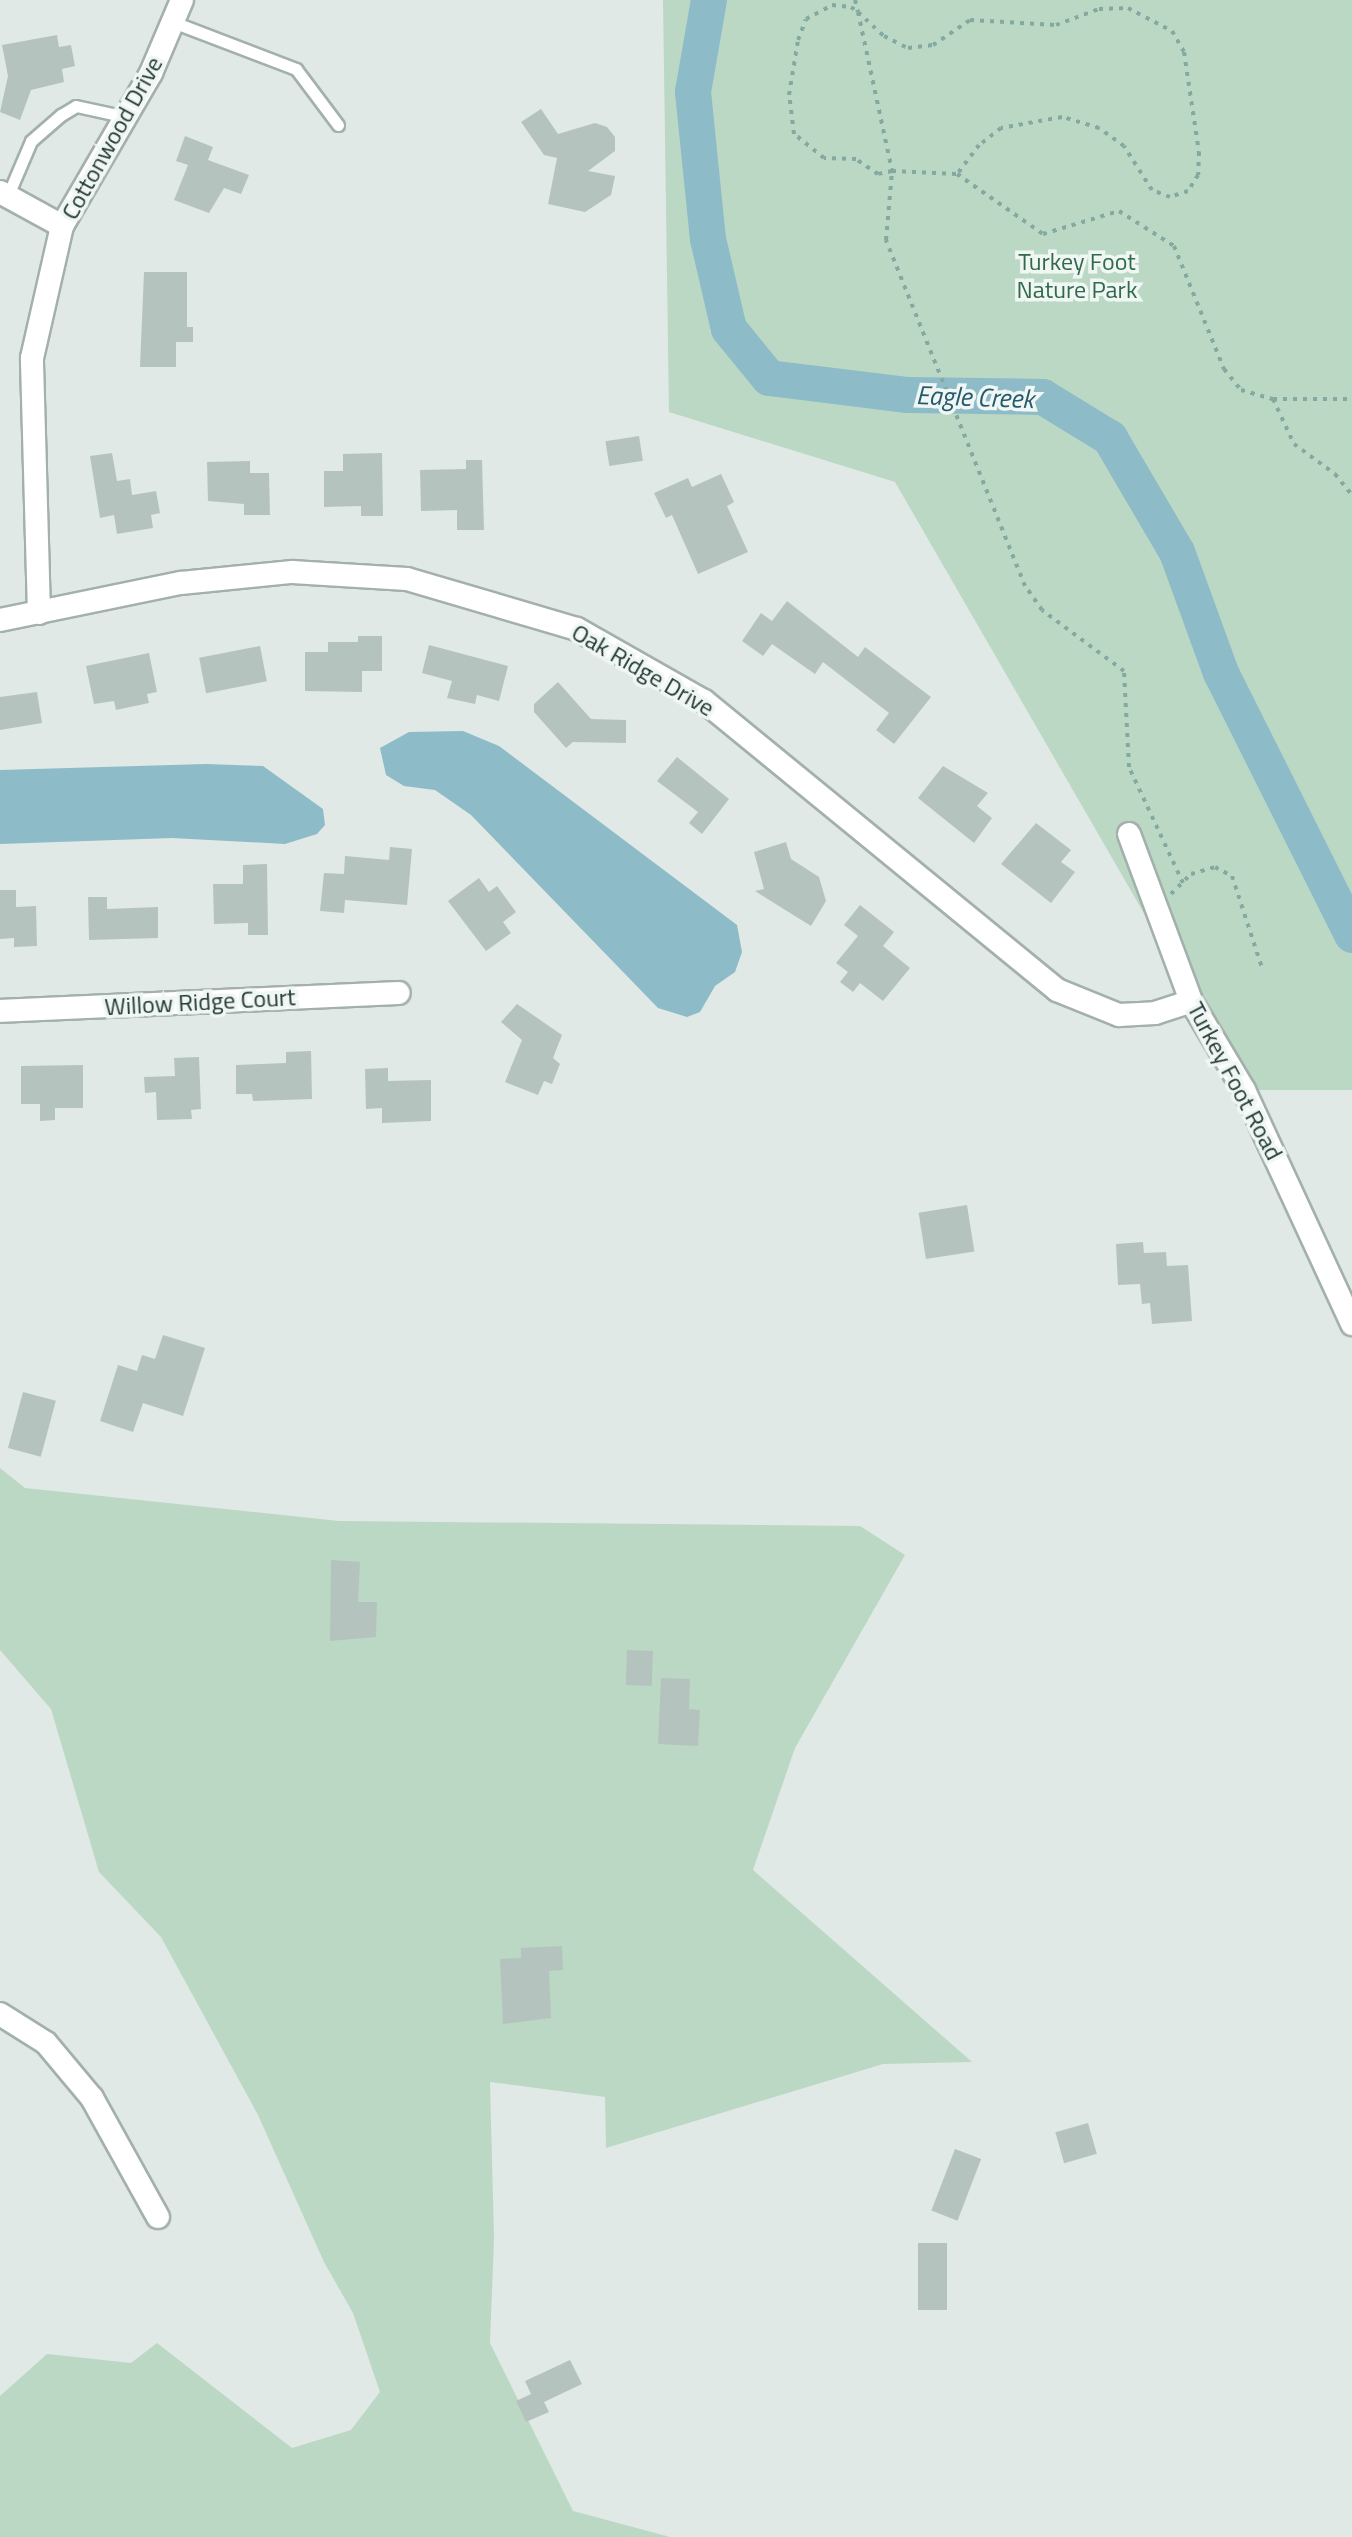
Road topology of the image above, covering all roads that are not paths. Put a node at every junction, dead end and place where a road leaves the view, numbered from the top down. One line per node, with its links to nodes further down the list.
1 (182, 0): 2 (street, Cottonwood Drive)
2 (173, 22): 3 (street, Cottonwood Drive); 4 (lane)
3 (126, 117): 5 (lane); 6 (street, Cottonwood Drive)
4 (338, 125)
5 (4, 194): 6 (street)
6 (62, 226): 7 (street, Cottonwood Drive)
7 (39, 613): 8 (street, Oak Ridge Drive); 11 (street, Oak Ridge Drive)
8 (0, 620)
9 (1129, 834): 11 (street, Turkey Foot Road)
10 (399, 993): 12 (street, Willow Ridge Court)
11 (1191, 1001): 13 (street, Turkey Foot Road)
12 (0, 1011)
13 (1352, 1324)
14 (0, 2014): 15 (street)
15 (158, 2217)

